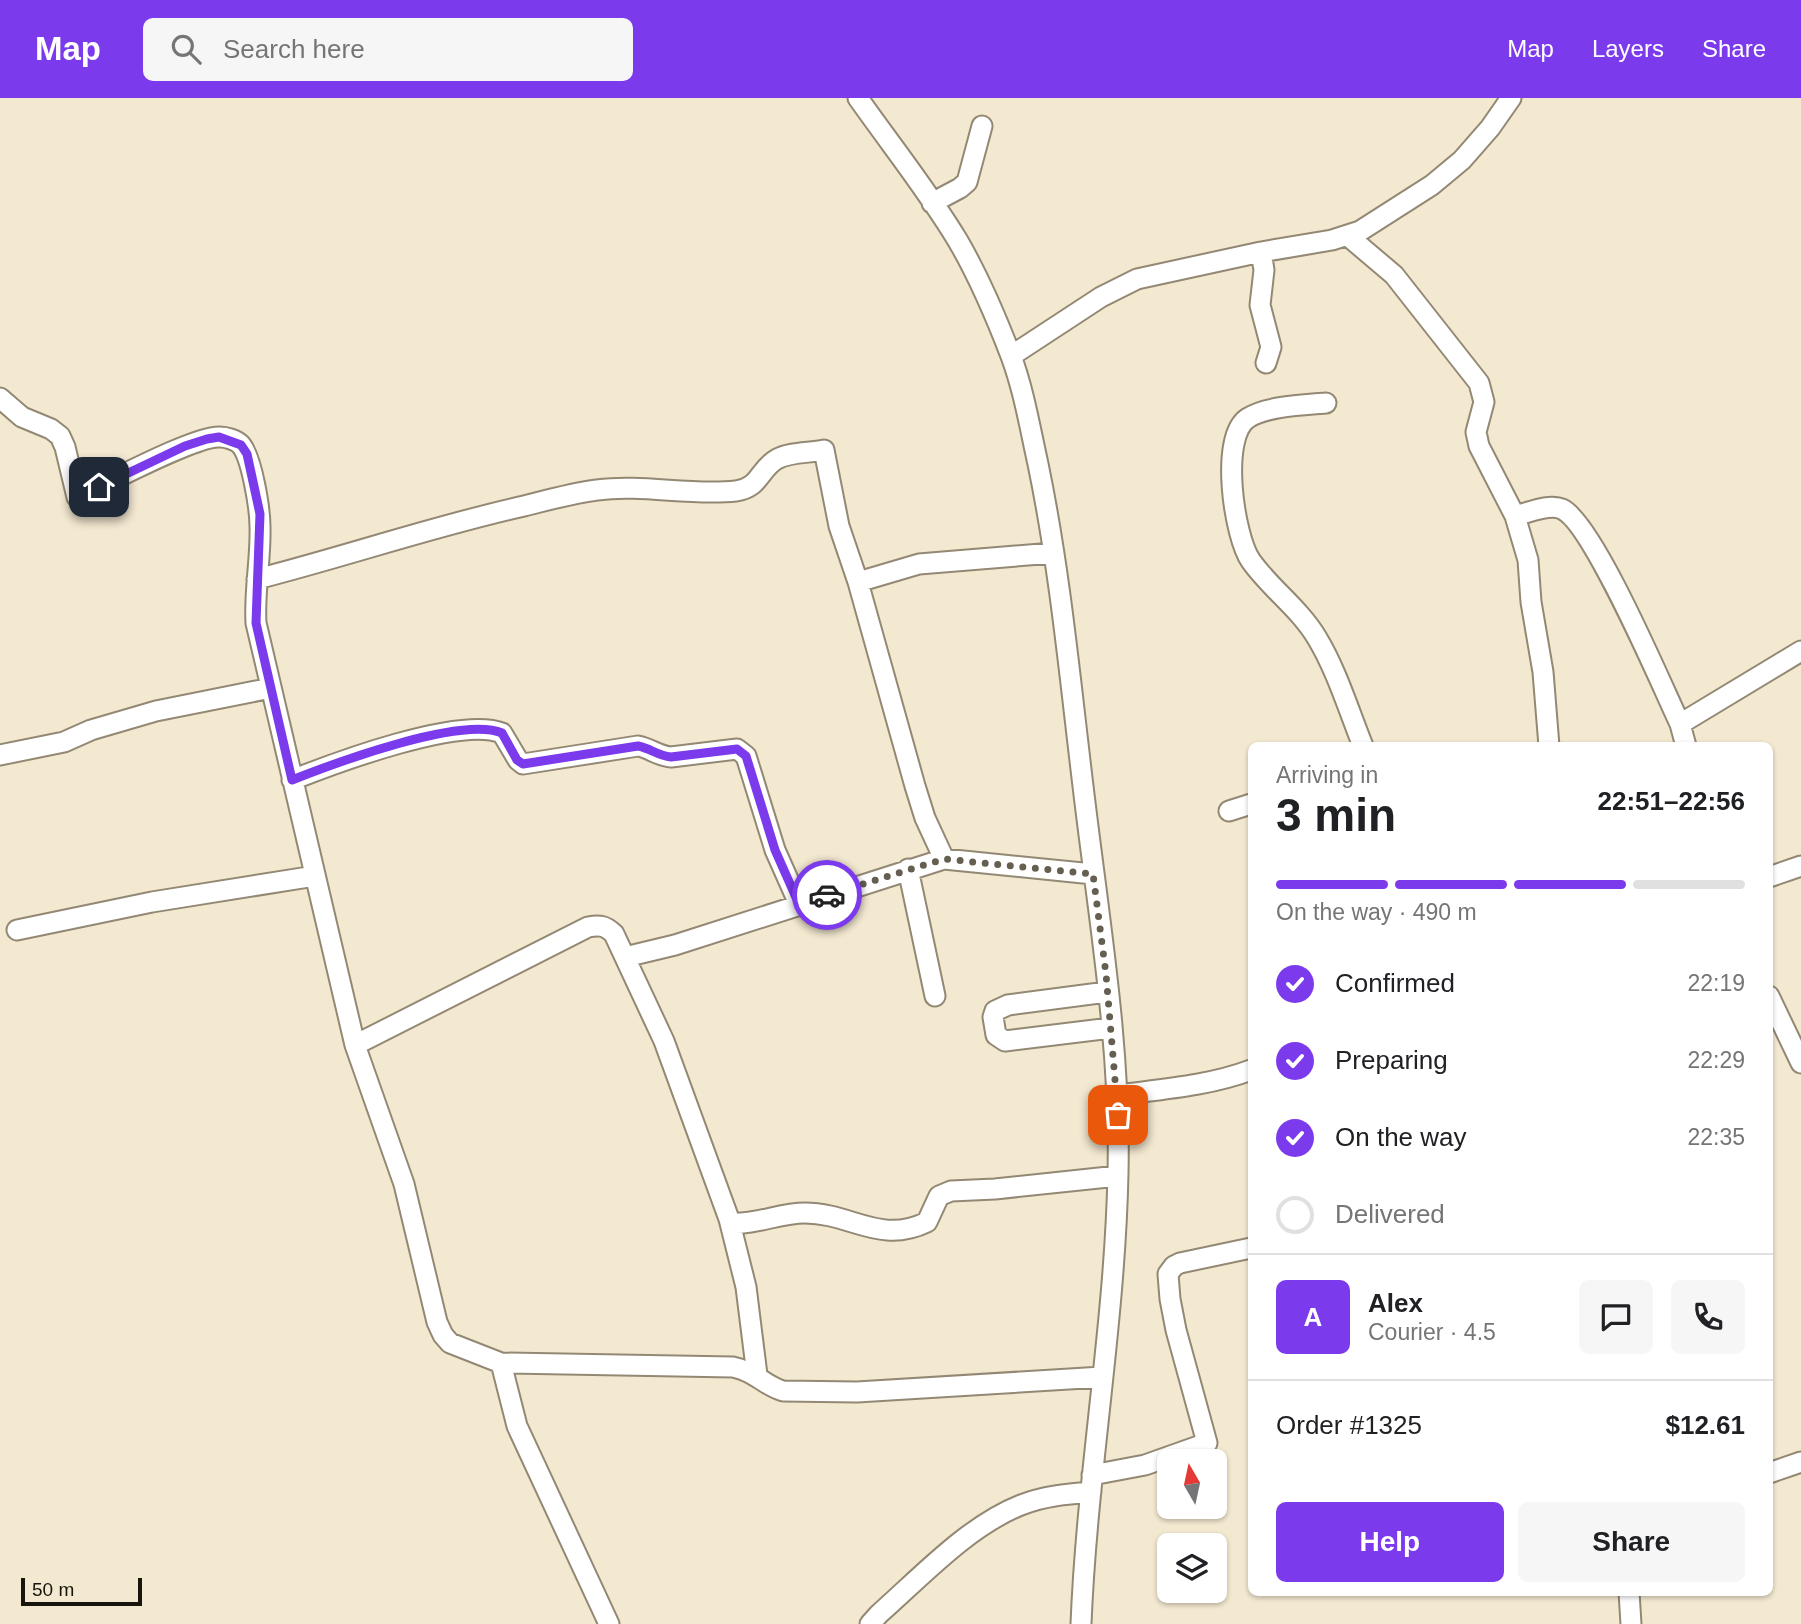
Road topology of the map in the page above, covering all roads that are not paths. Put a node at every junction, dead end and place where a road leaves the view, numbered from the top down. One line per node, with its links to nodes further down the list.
1 (858, 98): 4 (street)
2 (1511, 98): 5 (street)
3 (982, 126): 4 (street)
4 (932, 203): 7 (street)
5 (1348, 236): 6 (street); 11 (street)
6 (1261, 252): 7 (street); 8 (street)
7 (1010, 356): 12 (street)
8 (1266, 363)
9 (0, 398): 13 (street)
10 (1326, 403): 18 (street)
11 (1515, 516): 17 (street); 19 (street)
12 (1053, 553): 14 (street); 28 (street)
13 (257, 579): 14 (street); 16 (street)
14 (858, 582): 25 (street)
15 (1801, 651): 17 (street)
16 (271, 688): 21 (street); 22 (street)
17 (1680, 724): 20 (street)
18 (1361, 742)
19 (1549, 742)
20 (1685, 742)
21 (0, 755)
22 (292, 780): 29 (street); 31 (street)
23 (1248, 805): 24 (street)
24 (1229, 811)
25 (944, 859): 27 (street); 28 (street)
26 (1801, 866): 30 (street)
27 (908, 869): 31 (street); 35 (street)
28 (1093, 874): 34 (street)
29 (315, 876): 32 (street); 38 (street)
30 (1773, 876)
31 (799, 904): 33 (street)
32 (16, 930)
33 (625, 957): 38 (street); 43 (street)
34 (1107, 992): 37 (street); 37 (street)
35 (935, 996)
36 (1773, 1004): 39 (street)
37 (1111, 1028): 41 (street)
38 (355, 1045): 45 (street)
39 (1801, 1063)
40 (1248, 1071): 41 (street)
41 (1118, 1095): 42 (street)
42 (1118, 1176): 43 (street); 47 (street)
43 (730, 1223): 46 (street)
44 (1248, 1249): 50 (street)
45 (501, 1363): 46 (street); 52 (street)
46 (757, 1375): 47 (street)
47 (1102, 1377): 50 (street)
48 (1801, 1462): 49 (street)
49 (1773, 1472)
50 (1091, 1483): 53 (street); 54 (street)
51 (1629, 1596): 55 (street)
52 (609, 1624)
53 (870, 1624)
54 (1082, 1624)
55 (1631, 1624)

